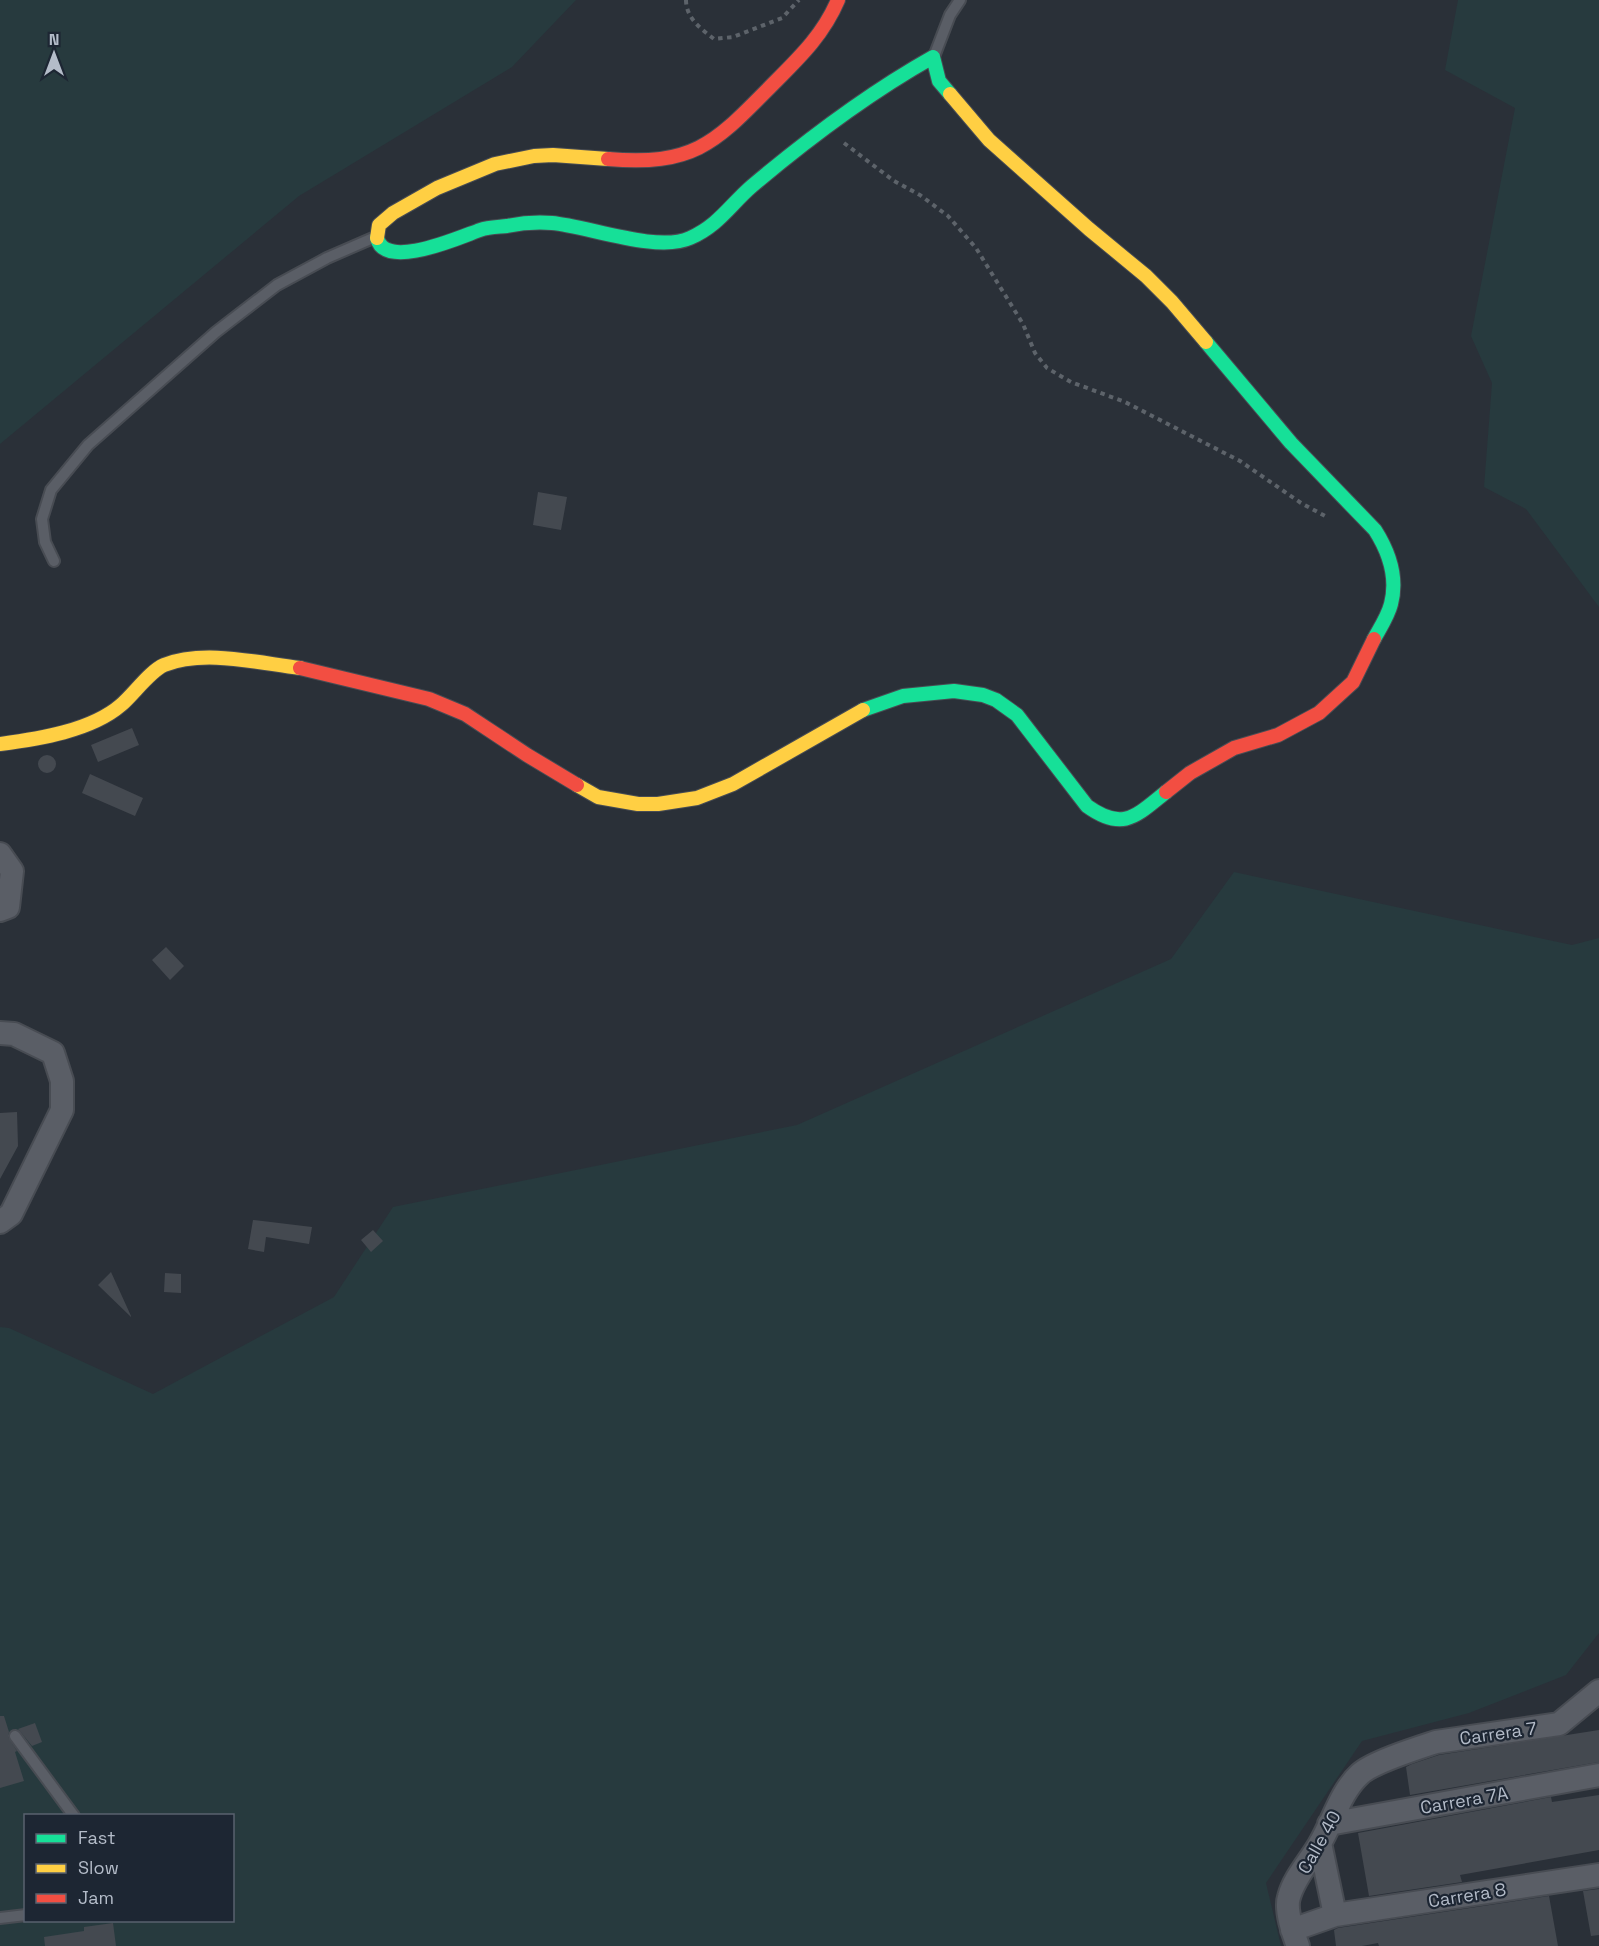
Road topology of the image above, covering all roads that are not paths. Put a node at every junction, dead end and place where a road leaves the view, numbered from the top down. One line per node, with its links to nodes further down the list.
1 (838, 0): 4 (street)
2 (960, 0): 3 (lane)
3 (933, 57): 4 (street); 7 (street)
4 (376, 237): 5 (lane)
5 (54, 561)
6 (10, 729): 7 (lane)
7 (40, 739): 8 (street)
8 (0, 744)
9 (0, 854): 10 (street)
10 (0, 910)
11 (0, 1033): 12 (street)
12 (0, 1222)
13 (1599, 1691): 15 (street, Carrera 7)
14 (15, 1736): 17 (lane)
15 (1389, 1759): 18 (street, Calle 40)
16 (1599, 1775): 18 (street, Carrera 7A)
17 (73, 1814)
18 (1325, 1834): 21 (street); 23 (street, Calle 40)
19 (1599, 1875): 21 (street, Carrera 8)
20 (24, 1915): 22 (lane)
21 (1335, 1915): 23 (street, Carrera 8)
22 (0, 1918)
23 (1295, 1938)

